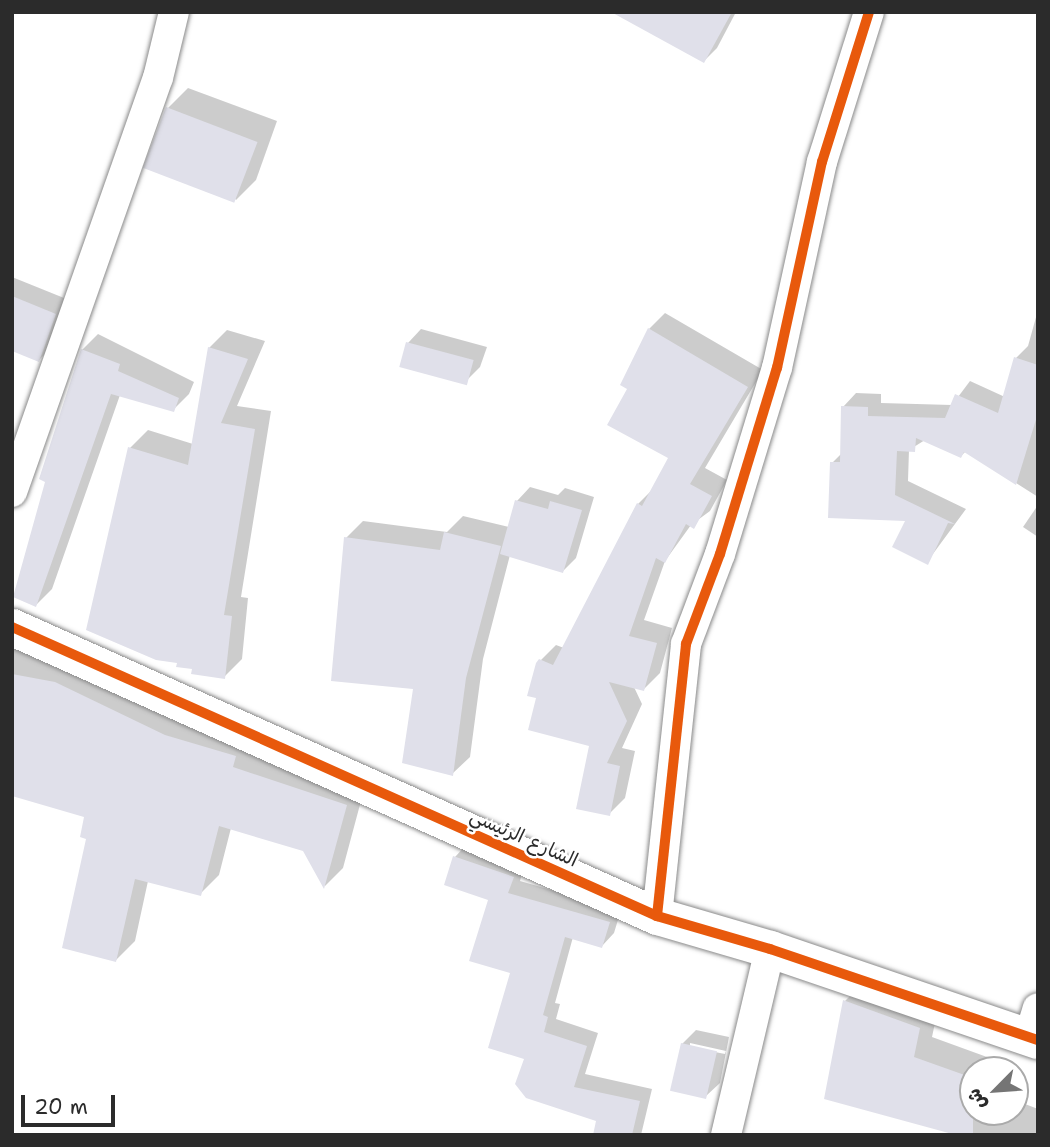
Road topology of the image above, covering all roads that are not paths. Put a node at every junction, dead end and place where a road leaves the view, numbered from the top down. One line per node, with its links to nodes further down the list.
1 (174, 12): 3 (street)
2 (869, 12): 5 (street)
3 (12, 492)
4 (12, 627): 5 (street, الشارع الرئيسي)
5 (657, 916): 6 (street, الشارع الرئيسي)
6 (770, 949): 7 (street, الشارع الرئيسي); 8 (street)
7 (1035, 1028)
8 (726, 1135)

